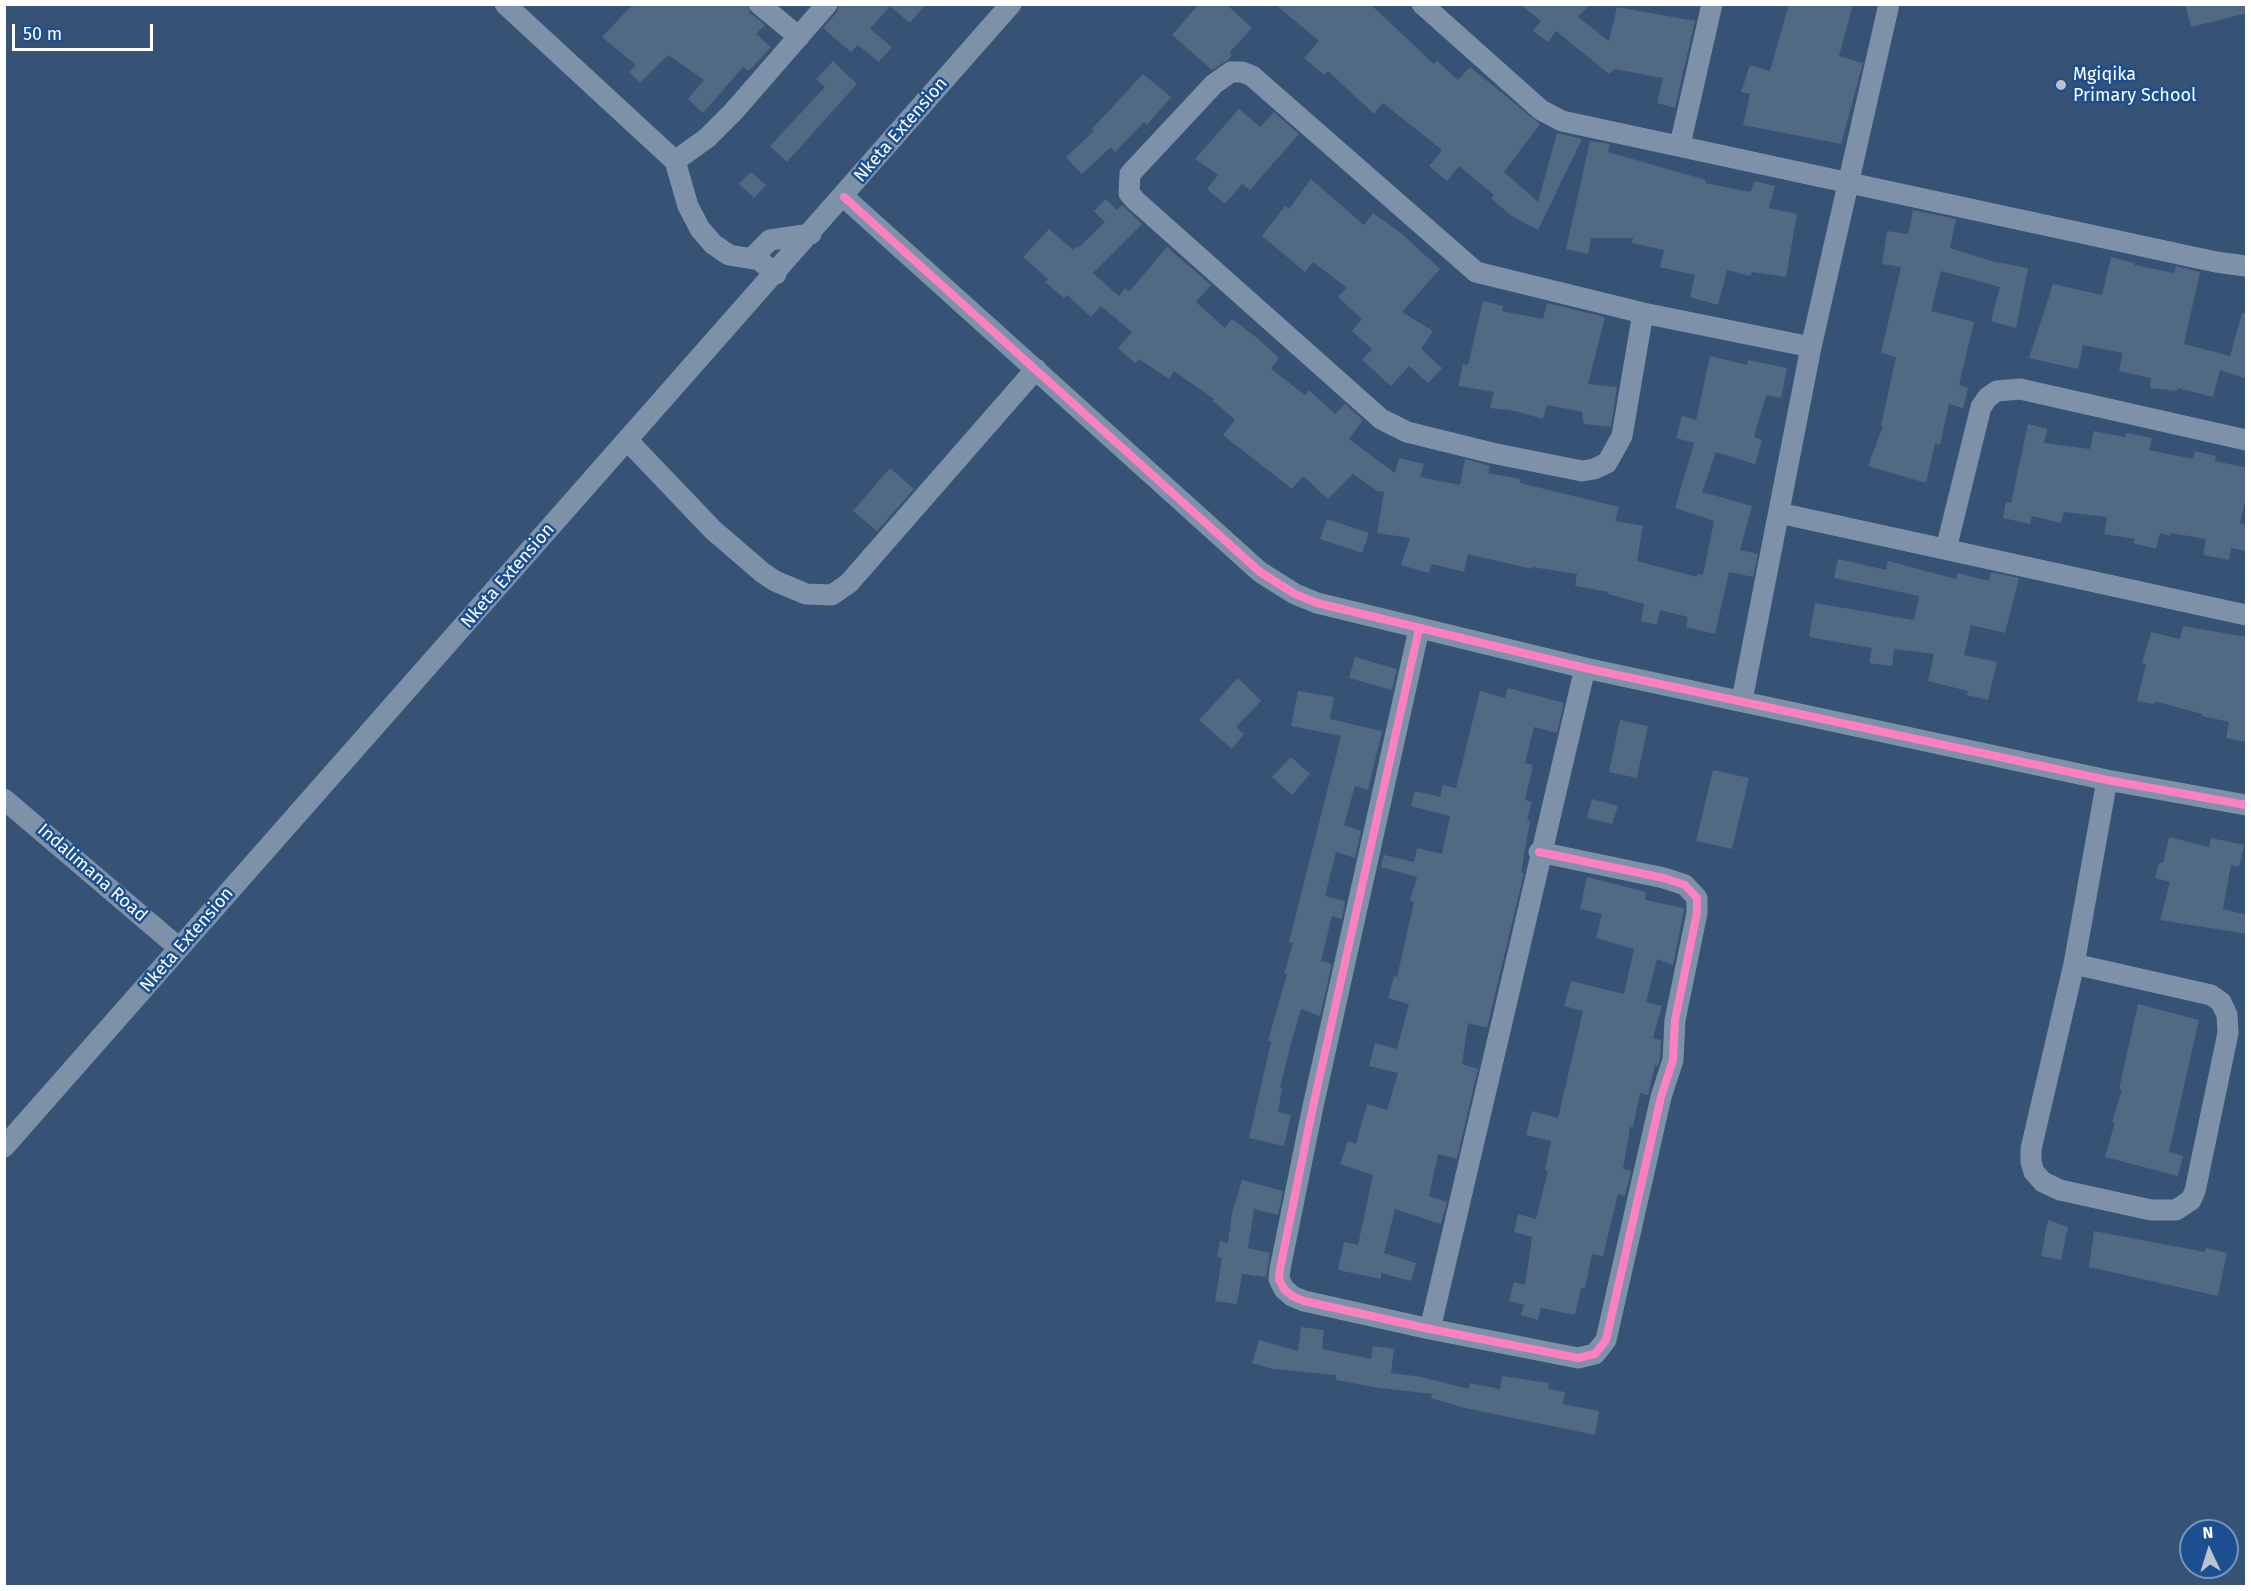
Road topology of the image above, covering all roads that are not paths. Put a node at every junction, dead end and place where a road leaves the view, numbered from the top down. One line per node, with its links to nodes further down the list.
1 (505, 4): 10 (street)
2 (759, 4): 8 (street)
3 (827, 4): 8 (street)
4 (1011, 4): 12 (street, Nketa Extension)
5 (1422, 4): 9 (street)
6 (1712, 4): 9 (street)
7 (1889, 4): 11 (street)
8 (799, 37): 10 (street)
9 (1680, 145): 11 (street)
10 (675, 162): 14 (street)
11 (1851, 182): 15 (street); 18 (street)
12 (844, 196): 13 (street, Nketa Extension); 19 (street)
13 (810, 234): 14 (street); 16 (street, Nketa Extension)
14 (753, 257): 16 (street)
15 (2247, 266)
16 (776, 274): 21 (street, Nketa Extension)
17 (1644, 313): 17 (street); 18 (street)
18 (1812, 347): 22 (street)
19 (1036, 369): 21 (street); 25 (street)
20 (2247, 440): 23 (street)
21 (628, 441): 32 (street, Nketa Extension)
22 (1779, 513): 23 (street); 27 (street)
23 (1946, 549): 24 (street)
24 (2247, 615)
25 (1419, 629): 26 (street); 35 (street)
26 (1585, 668): 27 (street); 31 (street)
27 (1742, 700): 28 (street)
28 (2107, 780): 30 (street); 33 (street)
29 (4, 799): 32 (street, Indalimana Road)
30 (2247, 805)
31 (1539, 852): 35 (street); 35 (street)
32 (179, 948): 34 (street, Nketa Extension)
33 (2074, 964): 33 (street)
34 (4, 1147)
35 (1430, 1329)

